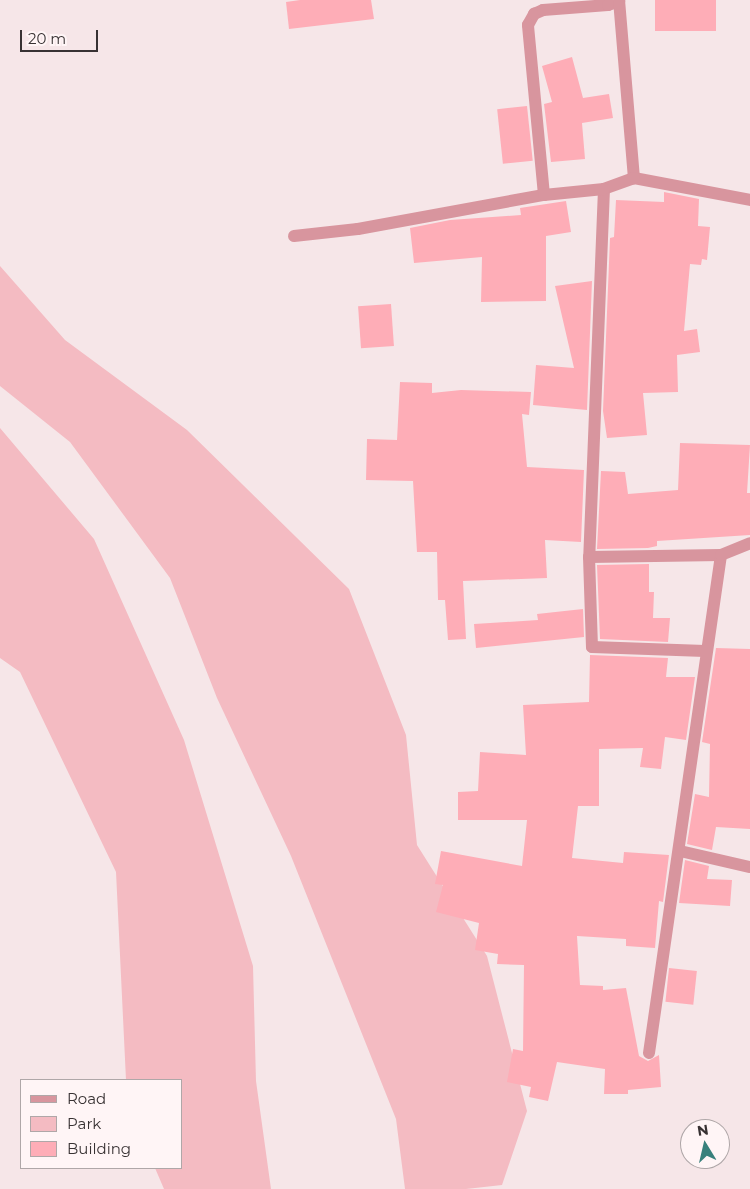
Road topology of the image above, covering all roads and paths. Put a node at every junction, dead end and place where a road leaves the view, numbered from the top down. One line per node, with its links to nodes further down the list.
1 (619, 0): 2 (street); 4 (street)
2 (634, 178): 3 (street); 5 (street)
3 (604, 189): 4 (street); 9 (street)
4 (544, 195): 6 (street)
5 (750, 200)
6 (294, 236)
7 (750, 543): 8 (street)
8 (721, 555): 9 (street); 10 (street)
9 (589, 557): 10 (street)
10 (705, 651): 11 (street)
11 (680, 851): 12 (street); 13 (street)
12 (750, 867)
13 (649, 1053)

